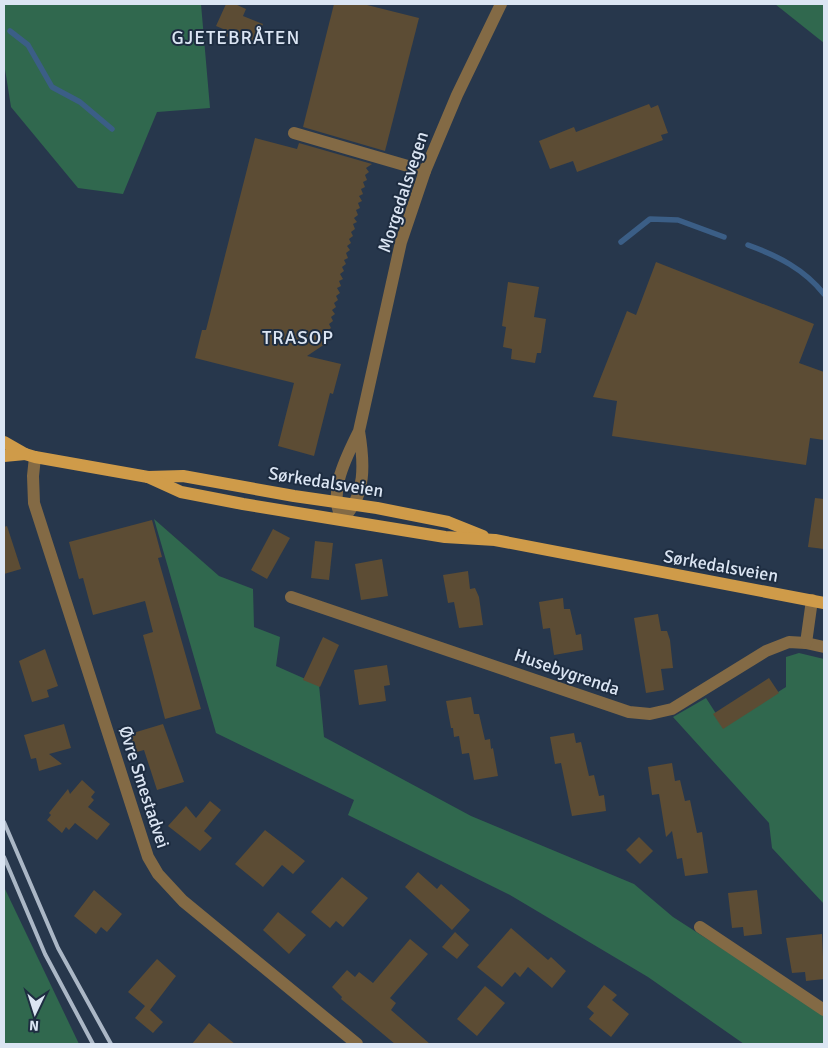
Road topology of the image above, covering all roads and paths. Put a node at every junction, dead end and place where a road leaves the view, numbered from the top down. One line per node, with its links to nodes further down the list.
1 (501, 4): 3 (street, Morgedalsvegen)
2 (294, 133): 3 (street)
3 (425, 171): 4 (street, Morgedalsvegen)
4 (359, 431): 9 (street, Morgedalsvegen); 10 (street, Morgedalsvegen)
5 (4, 442): 7 (main road, Sørkedalsveien)
6 (4, 456): 7 (main road, Sørkedalsveien)
7 (30, 456): 8 (main road, Sørkedalsveien); 19 (street, Øvre Smestadvei)
8 (148, 477): 9 (main road, Sørkedalsveien); 11 (main road, Sørkedalsveien)
9 (336, 501): 10 (main road, Sørkedalsveien); 11 (street)
10 (356, 504): 11 (street); 12 (main road, Sørkedalsveien)
11 (342, 519): 12 (main road, Sørkedalsveien)
12 (495, 540): 14 (main road, Sørkedalsveien)
13 (290, 597): 15 (street, Husebygrenda)
14 (821, 602): 15 (street)
15 (806, 643): 16 (street, Husebygrenda)
16 (824, 647)
17 (700, 927): 18 (street)
18 (824, 1010)
19 (357, 1044)

